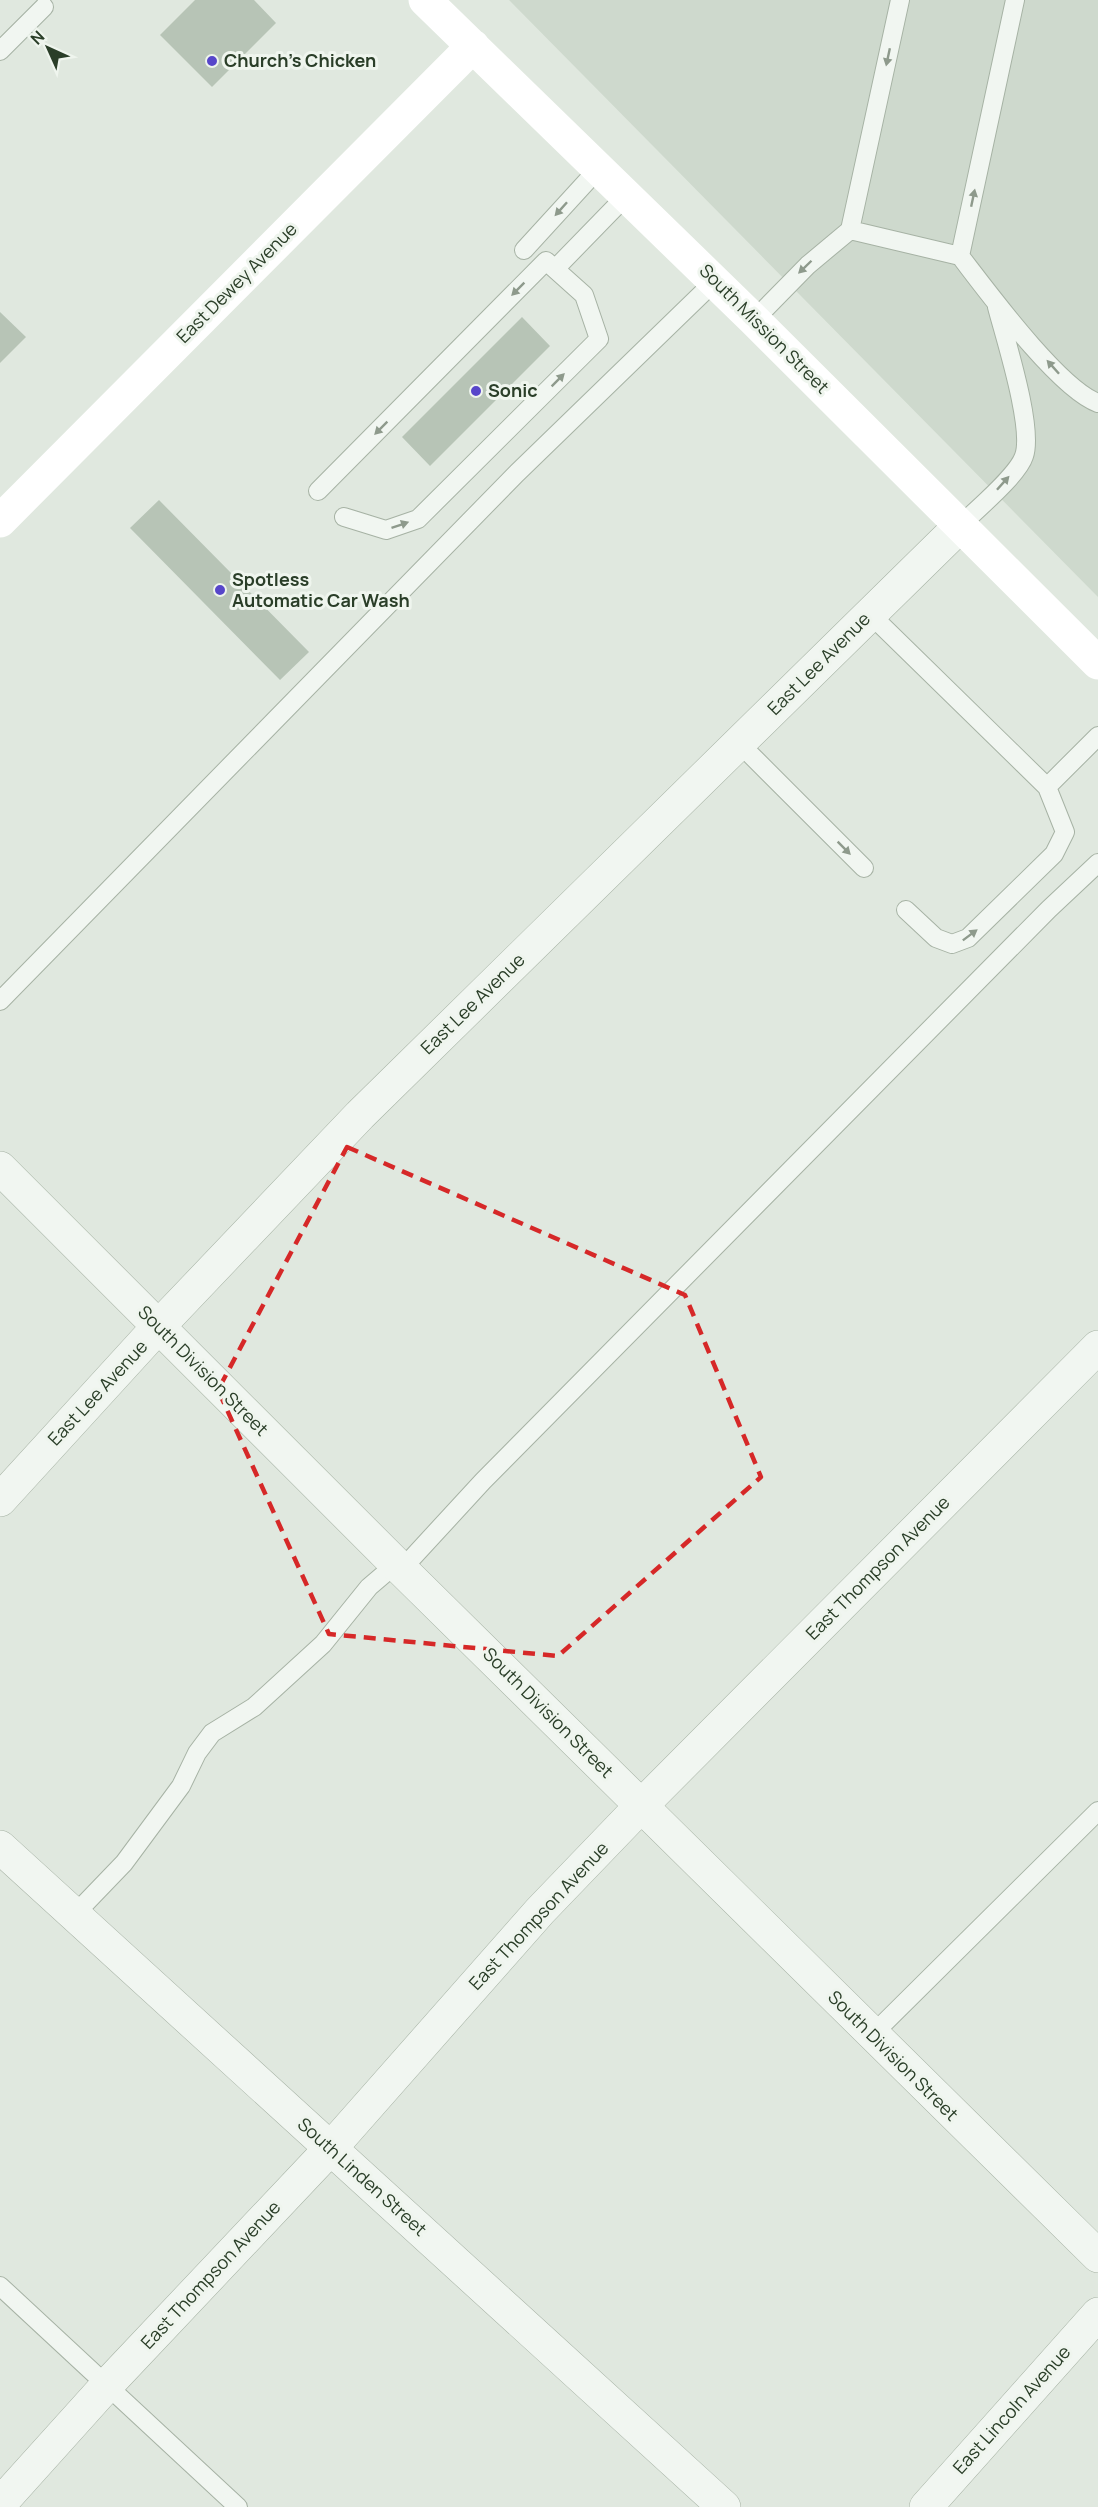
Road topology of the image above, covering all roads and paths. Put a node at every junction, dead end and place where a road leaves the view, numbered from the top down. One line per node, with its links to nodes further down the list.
1 (425, 0): 5 (main road, South Mission Street)
2 (900, 0): 9 (lane, one-way to 9)
3 (1015, 0): 11 (lane, one-way to 3)
4 (44, 7): 6 (lane)
5 (473, 46): 7 (main road, South Mission Street); 19 (main road, East Dewey Avenue)
6 (0, 51)
7 (599, 168): 8 (main road, South Mission Street); 10 (lane, one-way to 10)
8 (627, 195): 12 (lane); 13 (main road, South Mission Street)
9 (850, 230): 11 (lane); 15 (lane, one-way to 15)
10 (524, 250)
11 (960, 256): 14 (lane)
12 (555, 270): 17 (lane, one-way to 17); 18 (lane, one-way to 12)
13 (715, 281): 15 (main road, South Mission Street); 29 (lane)
14 (997, 305): 16 (lane, one-way to 14); 20 (lane, one-way to 14)
15 (754, 320): 20 (main road, South Mission Street)
16 (1098, 403)
17 (318, 491)
18 (344, 517)
19 (0, 521)
20 (962, 524): 21 (street, East Lee Avenue); 22 (main road, South Mission Street)
21 (870, 614): 24 (street, East Lee Avenue); 25 (lane)
22 (1098, 663)
23 (1098, 736): 25 (lane)
24 (739, 743): 27 (lane, one-way to 27); 31 (street, East Lee Avenue)
25 (1047, 787): 28 (lane, one-way to 25)
26 (1098, 863): 34 (lane)
27 (864, 868)
28 (906, 910)
29 (0, 1001)
30 (0, 1168): 31 (street, South Division Street)
31 (158, 1328): 33 (street, East Lee Avenue); 34 (street, South Division Street)
32 (1098, 1347): 35 (street, East Thompson Avenue)
33 (0, 1500)
34 (399, 1567): 35 (street, South Division Street); 38 (lane)
35 (642, 1806): 39 (street, South Division Street); 40 (street, East Thompson Avenue)
36 (1098, 1811): 39 (lane)
37 (0, 1847): 38 (street, South Linden Street)
38 (74, 1915): 40 (street, South Linden Street)
39 (872, 2036): 41 (street, South Division Street)
40 (330, 2149): 44 (street, East Thompson Avenue); 47 (street, South Linden Street)
41 (1098, 2256)
42 (0, 2286): 44 (lane)
43 (1098, 2314): 48 (street, East Lincoln Avenue)
44 (108, 2384): 45 (street, East Thompson Avenue); 46 (lane)
45 (0, 2504)
46 (238, 2507)
47 (724, 2507)
48 (926, 2507)

